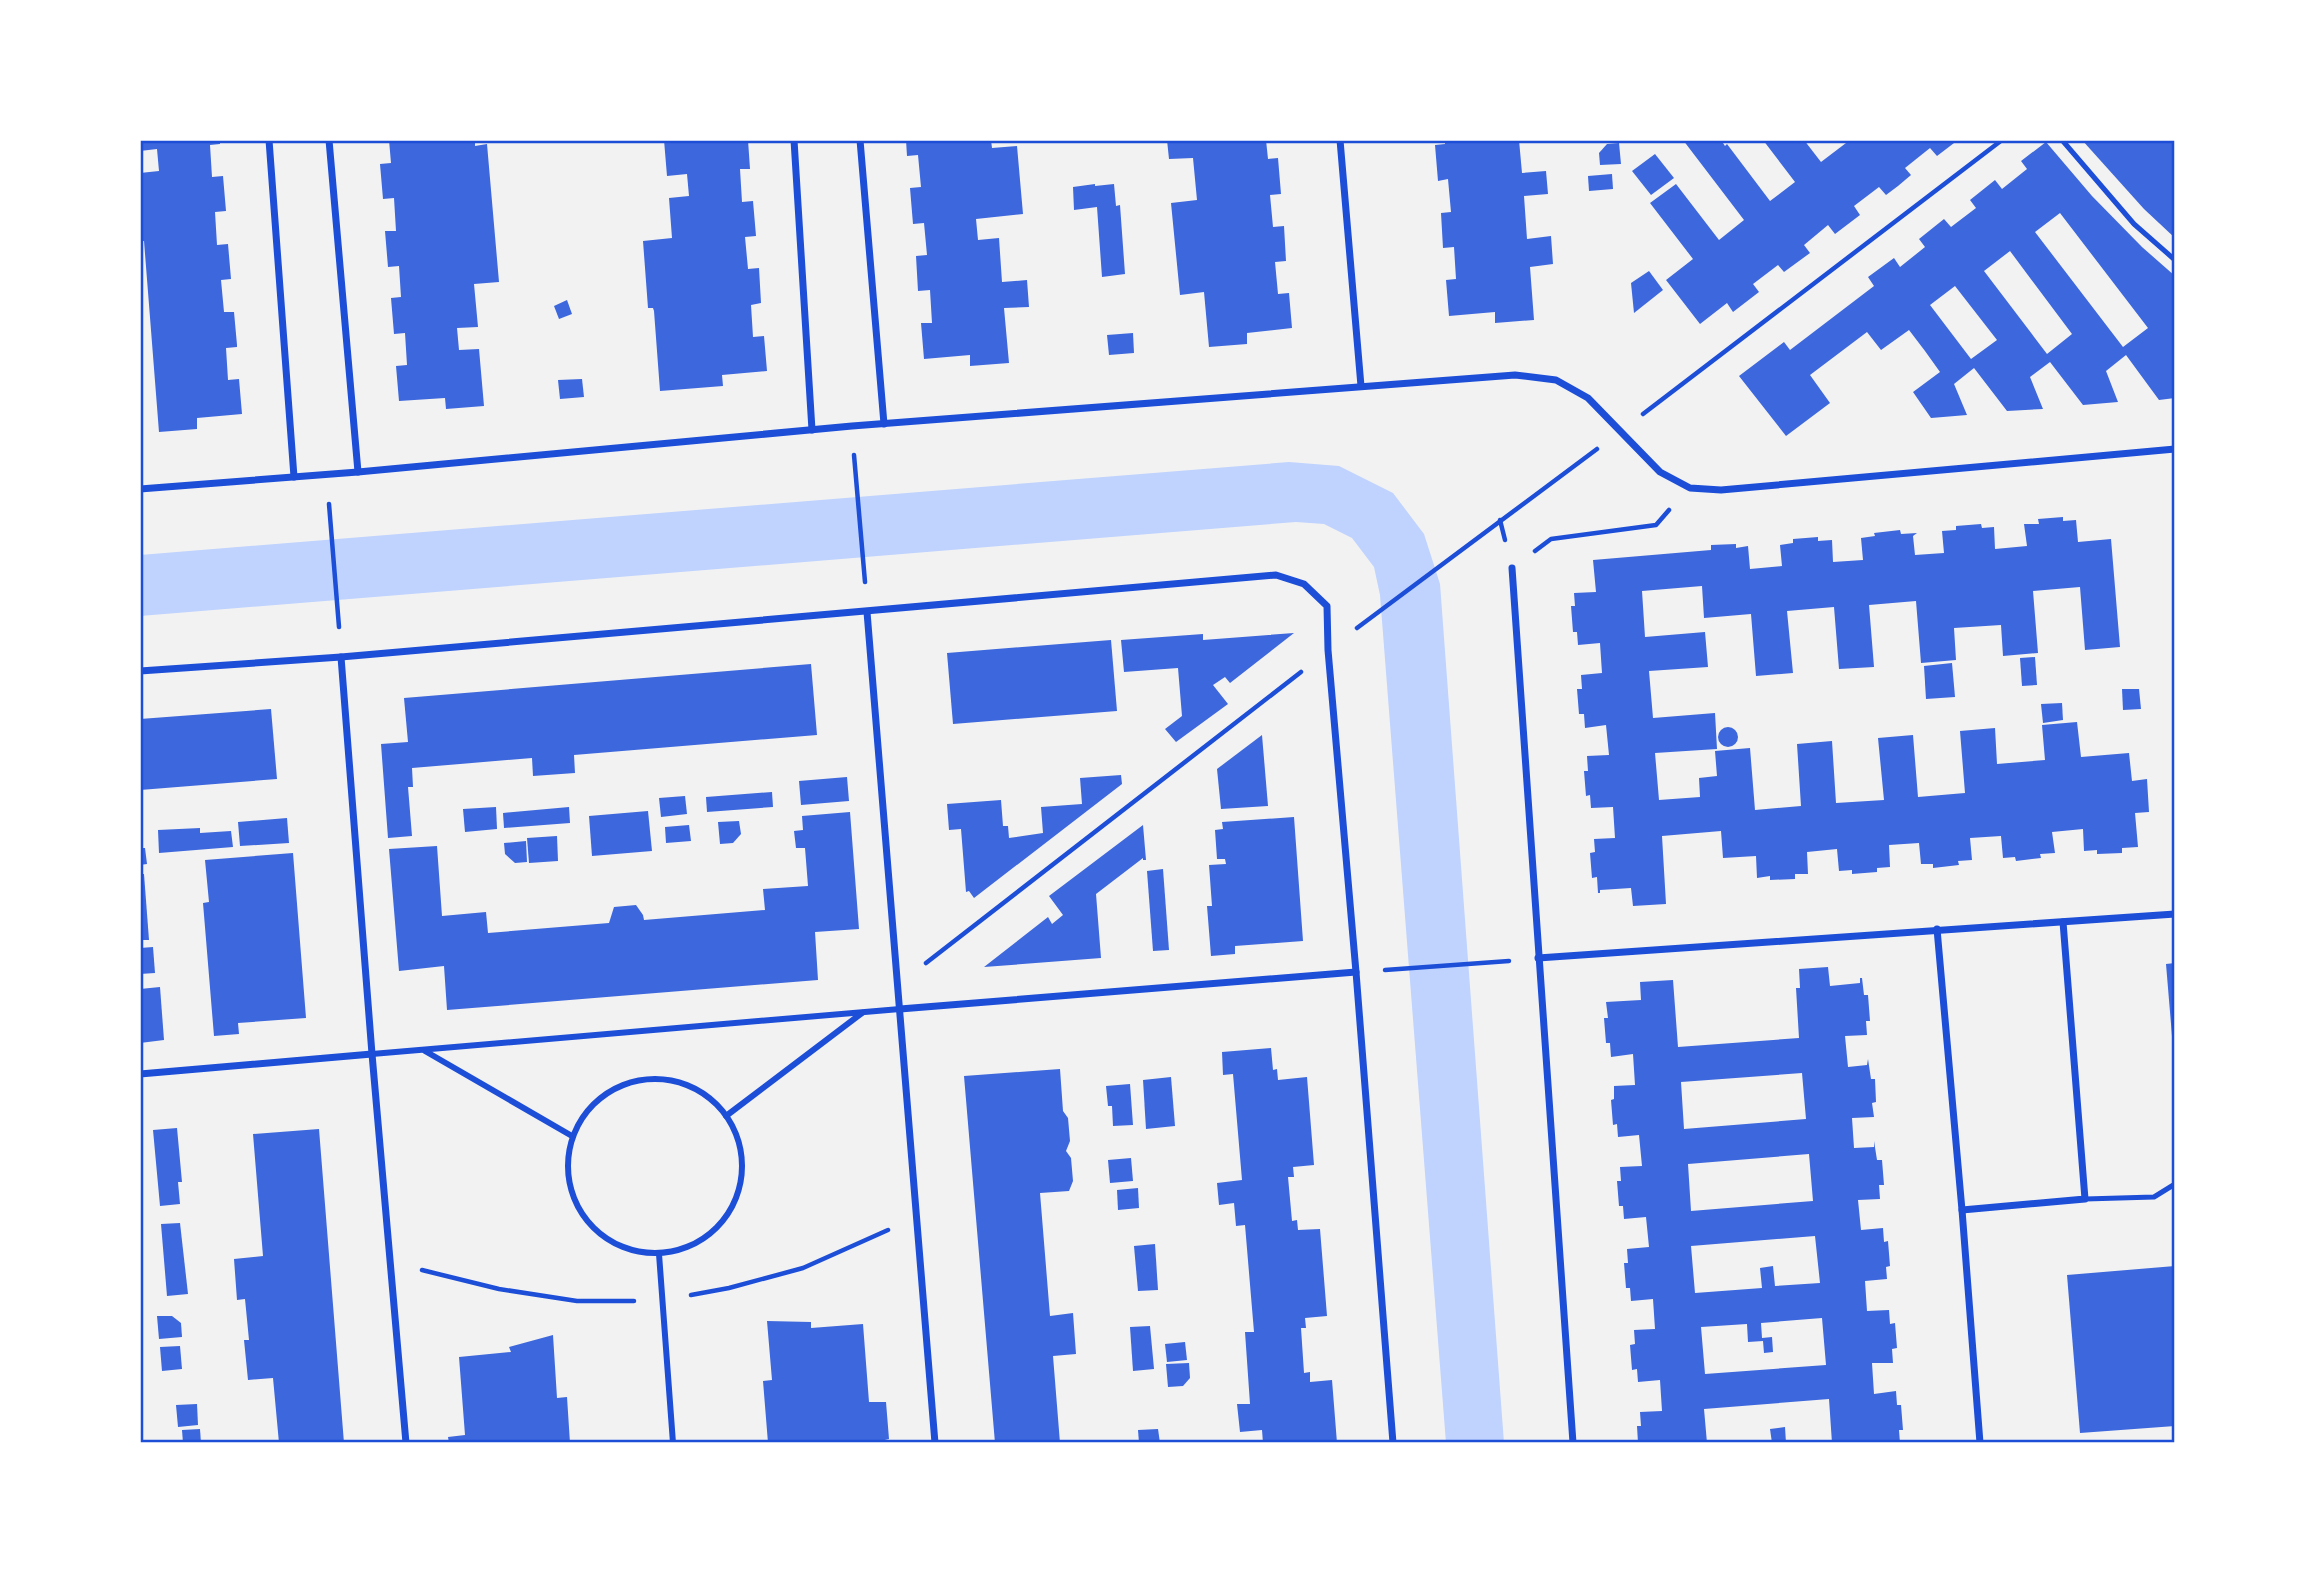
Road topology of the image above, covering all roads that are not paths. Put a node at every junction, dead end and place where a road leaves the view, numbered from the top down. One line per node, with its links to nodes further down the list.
1 (269, 140): 13 (street)
2 (329, 140): 12 (street)
3 (794, 140): 10 (street)
4 (860, 140): 9 (street)
5 (1340, 140): 8 (street)
6 (2062, 140): 7 (lane)
7 (2175, 260)
8 (1361, 386): 9 (street); 11 (street)
9 (884, 424): 10 (street)
10 (812, 430): 12 (street)
11 (2175, 449)
12 (358, 472): 13 (street)
13 (294, 477): 14 (street)
14 (140, 489)
15 (1512, 568): 22 (street)
16 (867, 612): 17 (street); 23 (street); 24 (street)
17 (341, 657): 18 (street); 27 (street)
18 (140, 671)
19 (2175, 914): 20 (street)
20 (2063, 922): 21 (street); 32 (street)
21 (1937, 929): 22 (street); 33 (street)
22 (1538, 958): 39 (street)
23 (1356, 972): 24 (street); 38 (street)
24 (900, 1009): 25 (street); 37 (street)
25 (863, 1012): 26 (street); 29 (street)
26 (423, 1050): 27 (street); 30 (street)
27 (372, 1054): 28 (street); 35 (street)
28 (140, 1074)
29 (726, 1115): 30 (street); 34 (street)
30 (572, 1136): 34 (street)
31 (2175, 1184): 32 (lane)
32 (2085, 1199): 33 (street)
33 (1962, 1210): 40 (street)
34 (659, 1254): 36 (street)
35 (406, 1443)
36 (673, 1443)
37 (934, 1443)
38 (1393, 1443)
39 (1573, 1443)
40 (1980, 1443)

